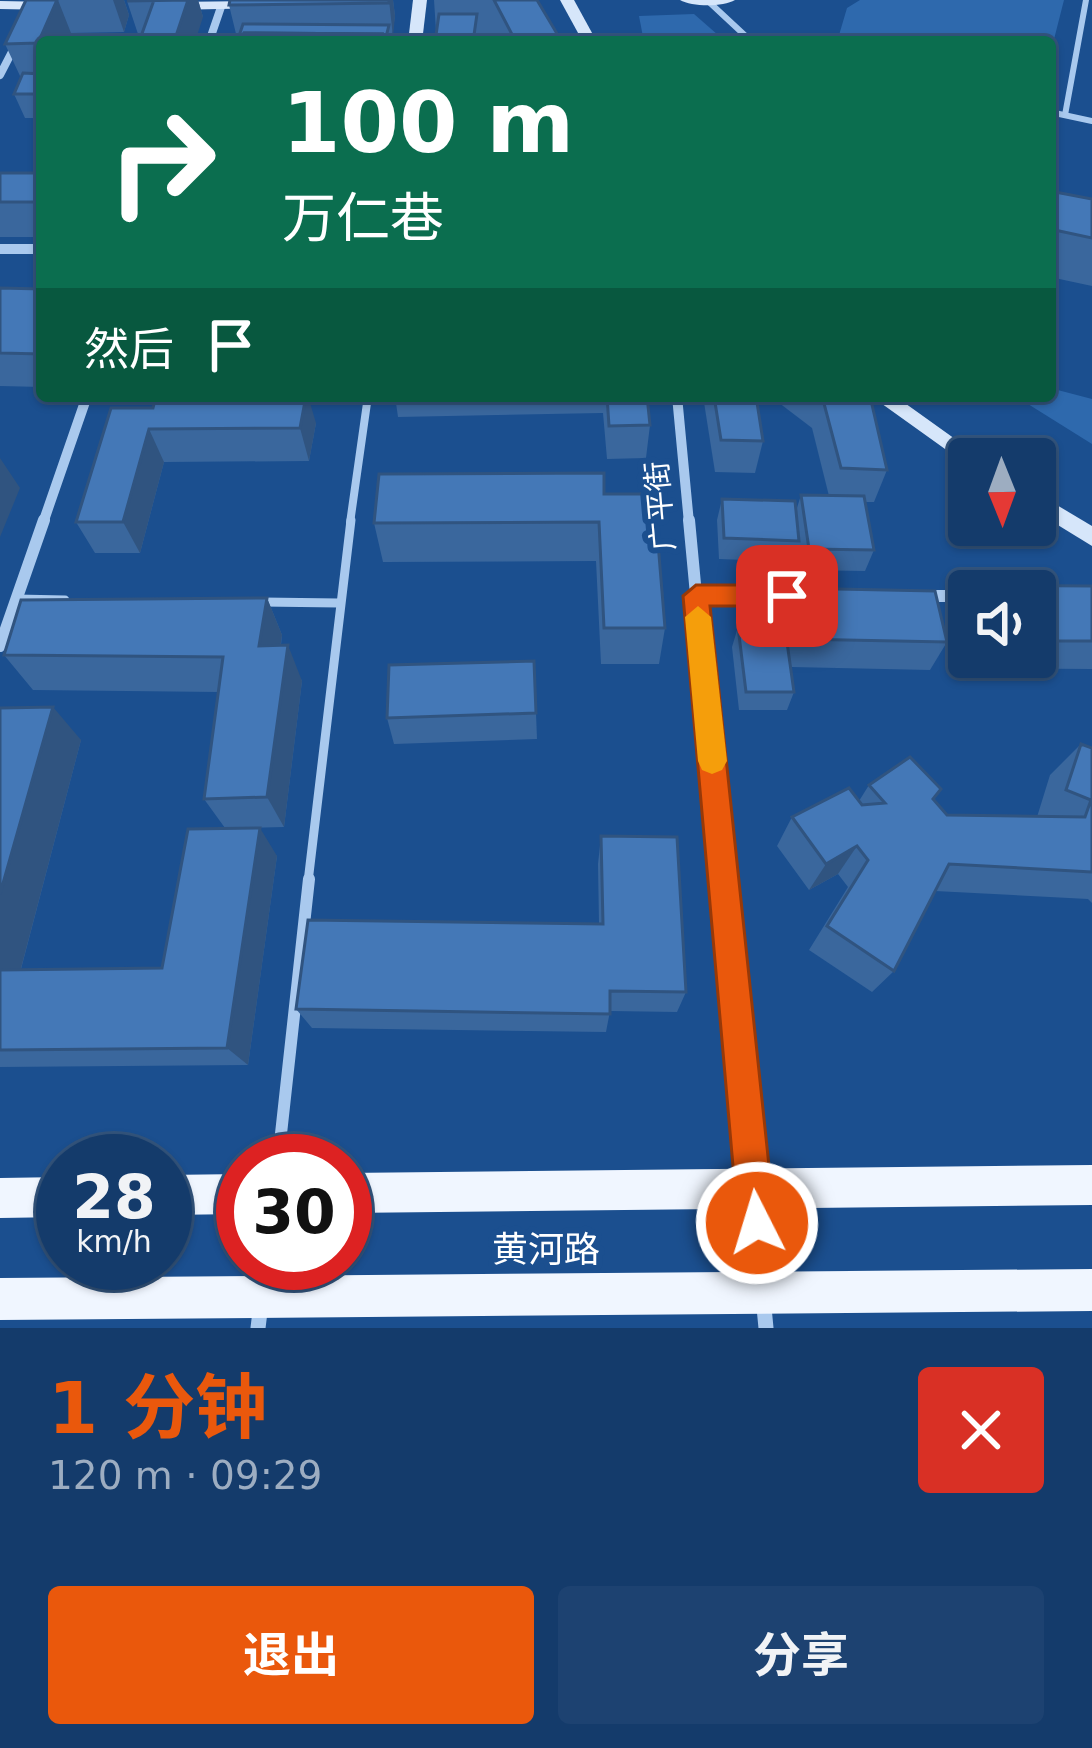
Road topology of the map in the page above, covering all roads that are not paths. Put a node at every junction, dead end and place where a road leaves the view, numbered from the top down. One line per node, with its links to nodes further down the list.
1 (420, 0): 15 (street)
2 (566, 0): 16 (street)
3 (686, 0): 6 (street)
4 (728, 0): 6 (street)
5 (1086, 0): 21 (lane)
6 (708, 1): 17 (lane)
7 (287, 3): 12 (street)
8 (0, 5): 9 (street)
9 (36, 6): 10 (street); 13 (street)
10 (59, 6)
11 (152, 6): 12 (street)
12 (221, 7): 14 (street)
13 (27, 23)
14 (211, 36)
15 (416, 36)
16 (587, 36)
17 (746, 36)
18 (18, 40): 19 (street)
19 (0, 74)
20 (1056, 113): 21 (lane)
21 (1065, 115): 22 (lane)
22 (1092, 121)
23 (0, 249): 24 (street)
24 (36, 249)
25 (85, 402): 37 (street)
26 (367, 402): 40 (lane)
27 (678, 402): 32 (street, 广平街)
28 (890, 402): 29 (street)
29 (948, 442)
30 (1056, 514): 31 (street)
31 (1092, 537)
32 (696, 596): 33 (street); 44 (street, 广平街)
33 (810, 596)
34 (901, 596): 35 (street)
35 (948, 596)
36 (0, 599): 37 (street)
37 (16, 599): 38 (lane); 41 (street)
38 (86, 600)
39 (247, 602): 40 (lane)
40 (339, 603): 42 (lane)
41 (0, 646)
42 (281, 1134)
43 (1092, 1185): 44 (main road, 黄河路)
44 (753, 1188): 45 (main road, 黄河路); 51 (street, 广平街)
45 (372, 1192)
46 (36, 1197): 47 (main road)
47 (0, 1198)
48 (1092, 1290): 51 (main road, 黄河路)
49 (262, 1296): 50 (main road, 黄河路); 51 (main road, 黄河路)
50 (0, 1299)
51 (765, 1311)

